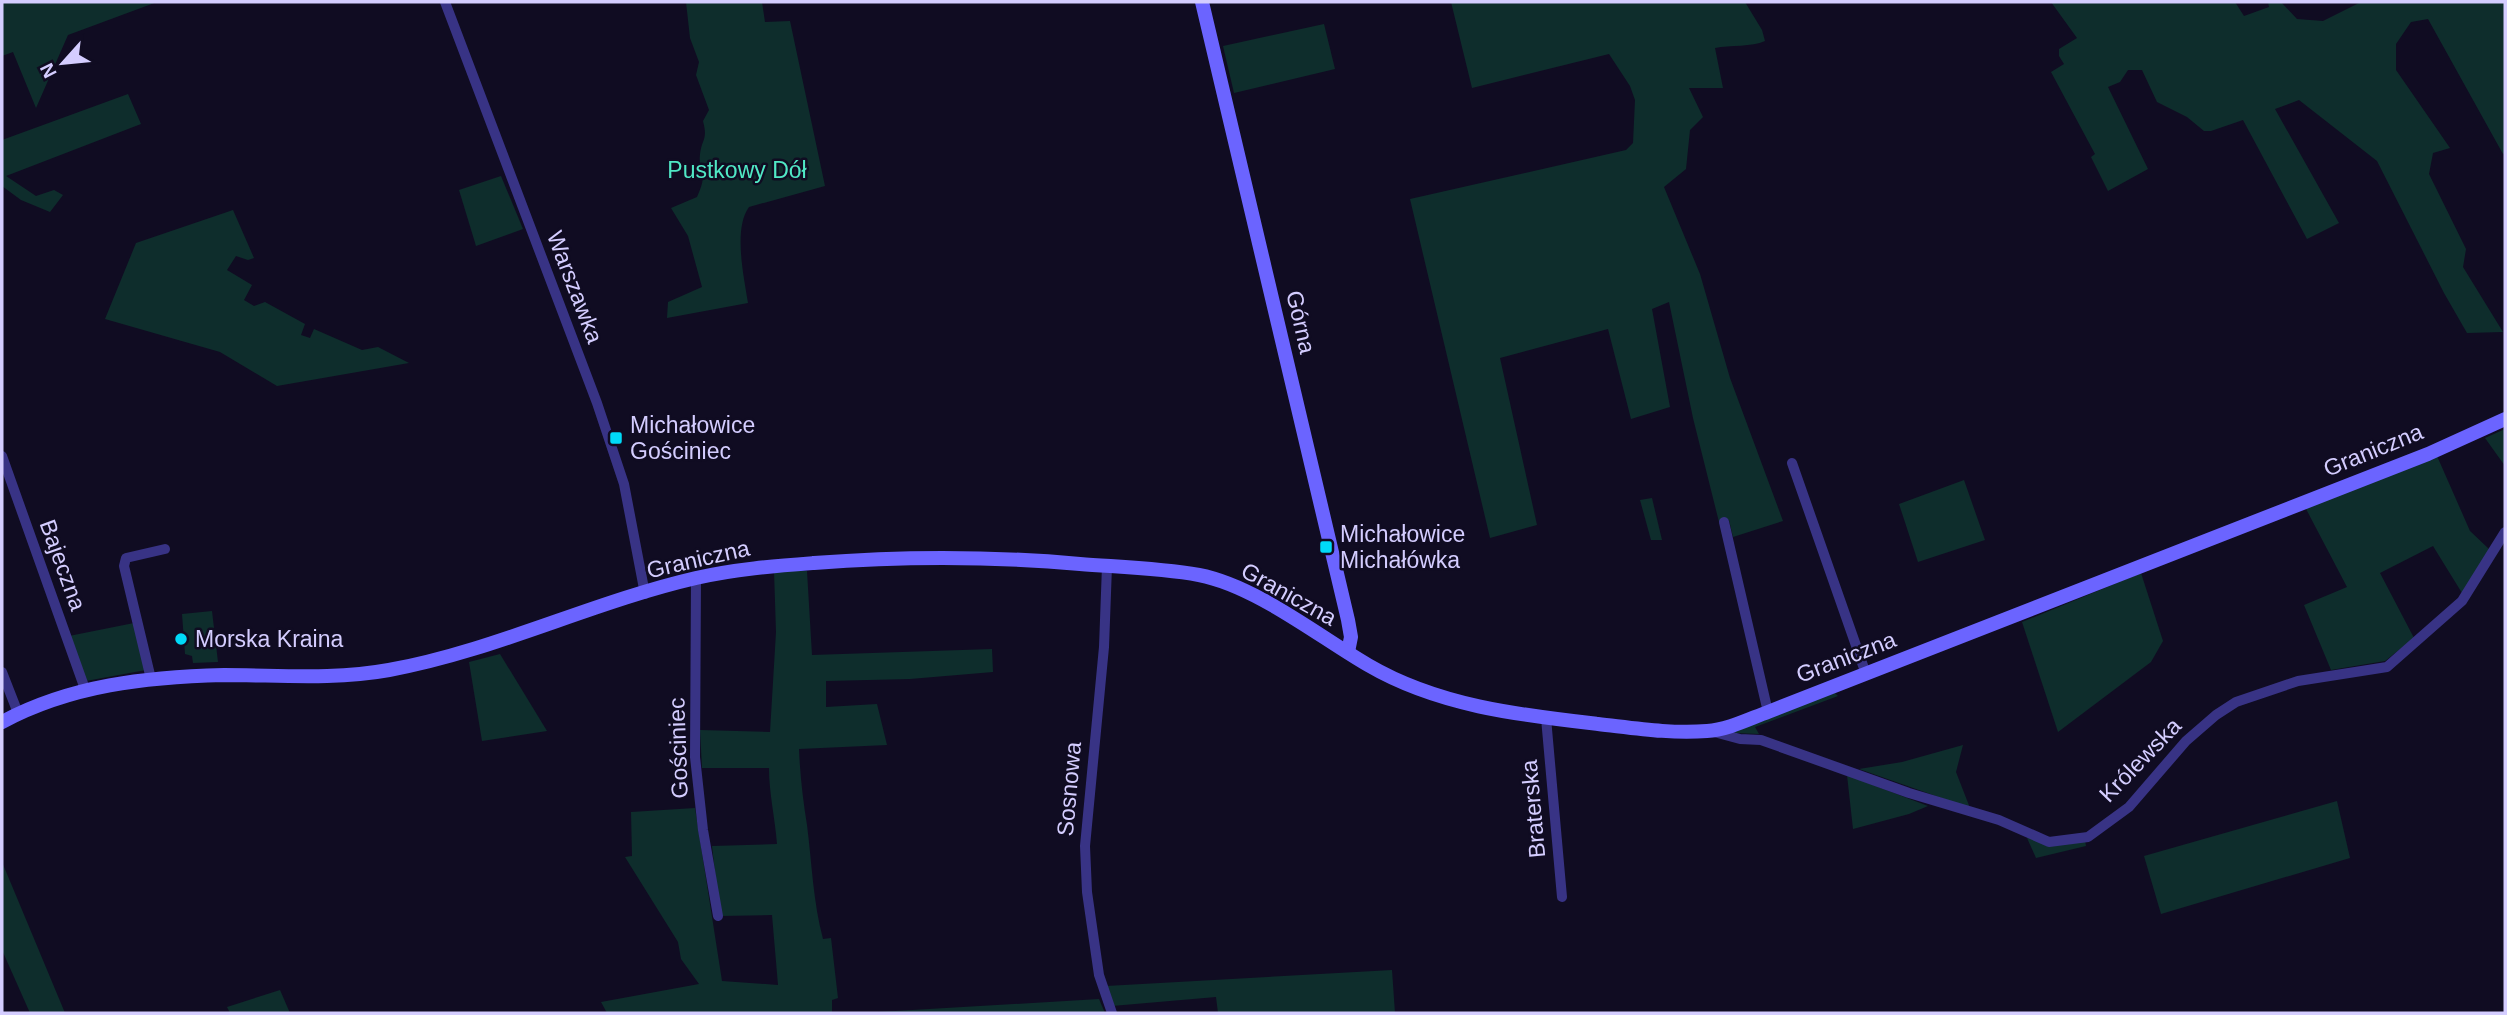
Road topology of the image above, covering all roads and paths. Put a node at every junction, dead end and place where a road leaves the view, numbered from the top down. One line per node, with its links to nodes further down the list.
1 (445, 2): 11 (street, Warszawka)
2 (1202, 2): 12 (street, Górna)
3 (2505, 419): 14 (street, Graniczna)
4 (2, 456): 16 (street, Bajeczna)
5 (1792, 463): 14 (street)
6 (1724, 523): 17 (street)
7 (2505, 532): 21 (street, Królewska)
8 (165, 549): 15 (street)
9 (1107, 566): 10 (street, Graniczna); 12 (street, Graniczna); 24 (street, Sosnowa)
10 (696, 578): 11 (street, Graniczna); 23 (street, Gościniec)
11 (645, 594): 15 (street, Graniczna)
12 (1348, 652): 19 (street, Graniczna)
13 (2, 672): 18 (street)
14 (1866, 674): 17 (street, Graniczna)
15 (151, 679): 16 (street, Graniczna)
16 (85, 689): 18 (street, Graniczna)
17 (1768, 712): 21 (street, Graniczna)
18 (18, 713): 20 (street, Graniczna)
19 (1546, 718): 21 (street, Graniczna); 22 (street, Braterska)
20 (2, 722)
21 (1711, 732)
22 (1562, 897)
23 (718, 916)
24 (1112, 1013)

